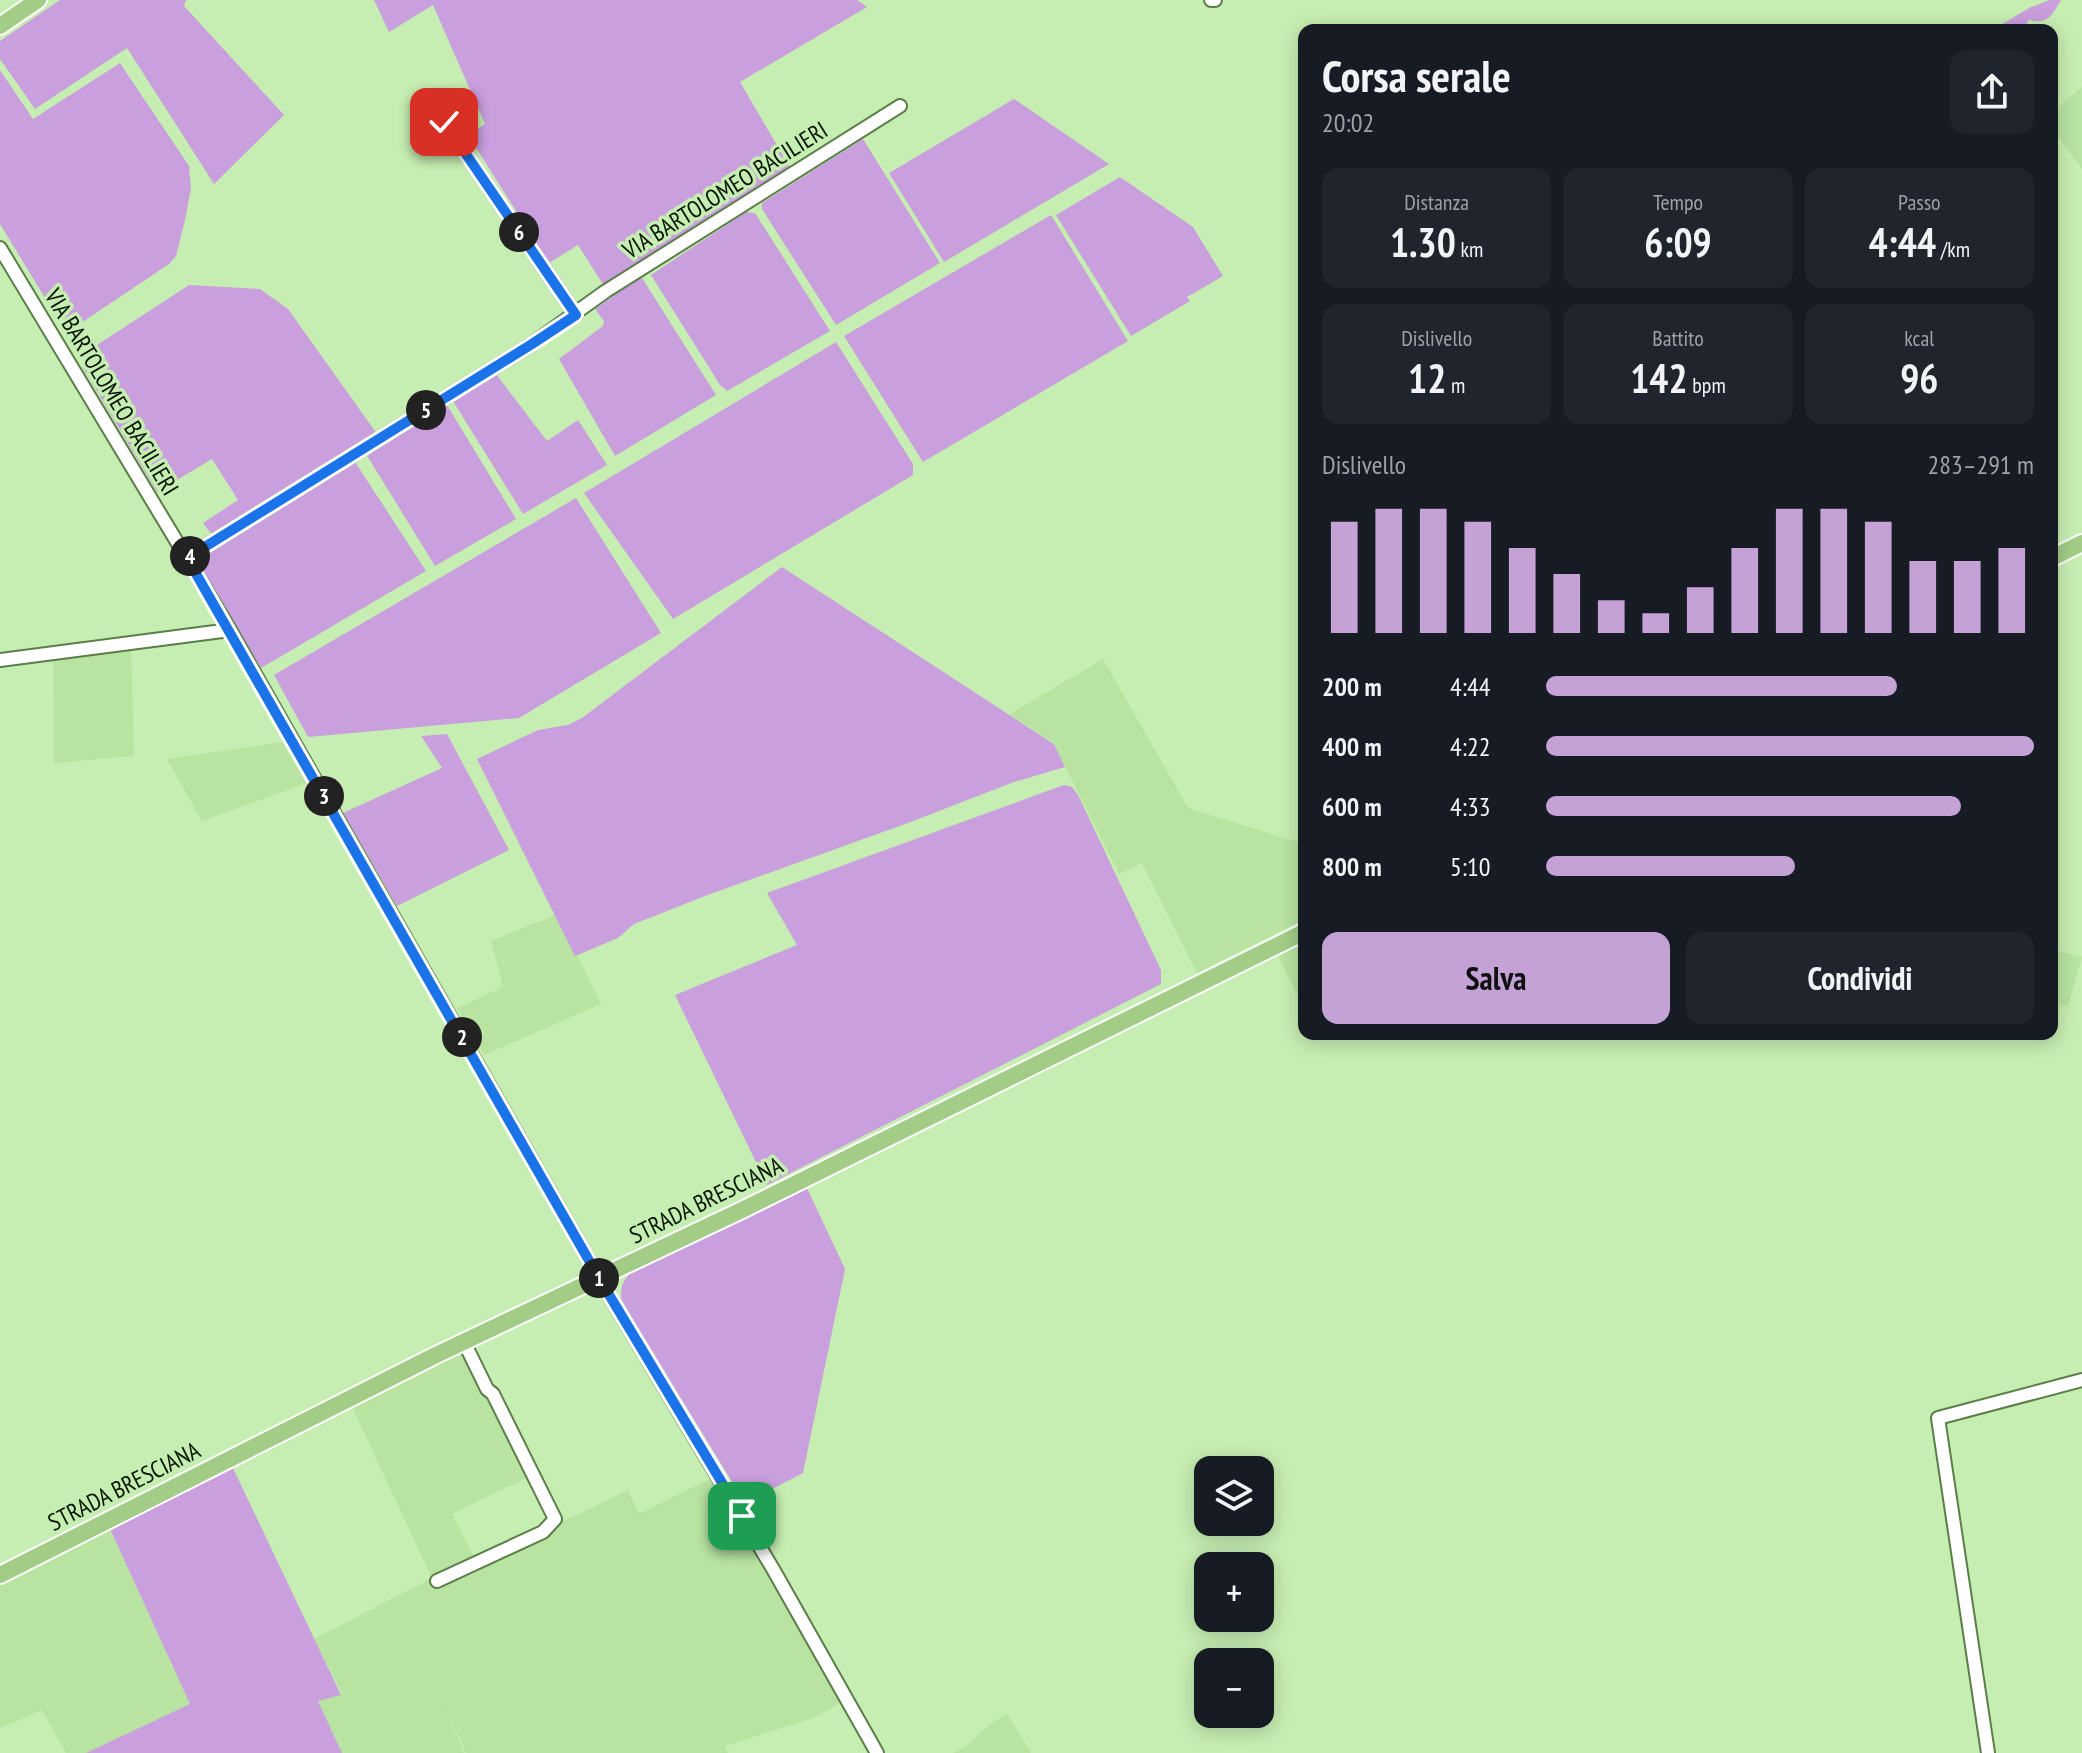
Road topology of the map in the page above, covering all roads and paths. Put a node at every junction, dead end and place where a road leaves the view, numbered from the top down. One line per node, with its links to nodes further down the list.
1 (38, 0): 2 (main road)
2 (0, 26)
3 (900, 106): 6 (street, VIA BARTOLOMEO BACILIERI)
4 (444, 122): 6 (street)
5 (0, 248): 9 (street, VIA BARTOLOMEO BACILIERI)
6 (576, 315): 9 (street, VIA BARTOLOMEO BACILIERI)
7 (2082, 543): 8 (main road)
8 (2058, 555)
9 (187, 558): 10 (street, VIA BARTOLOMEO BACILIERI)
10 (230, 630): 11 (street); 13 (street, VIA BARTOLOMEO BACILIERI)
11 (0, 660)
12 (1298, 935): 13 (main road, STRADA BRESCIANA)
13 (599, 1278): 14 (main road, STRADA BRESCIANA); 18 (street, VIA BARTOLOMEO BACILIERI)
14 (464, 1342): 16 (main road, STRADA BRESCIANA); 17 (street)
15 (2082, 1380): 19 (street)
16 (0, 1575)
17 (437, 1581)
18 (877, 1753)
19 (1988, 1753)

